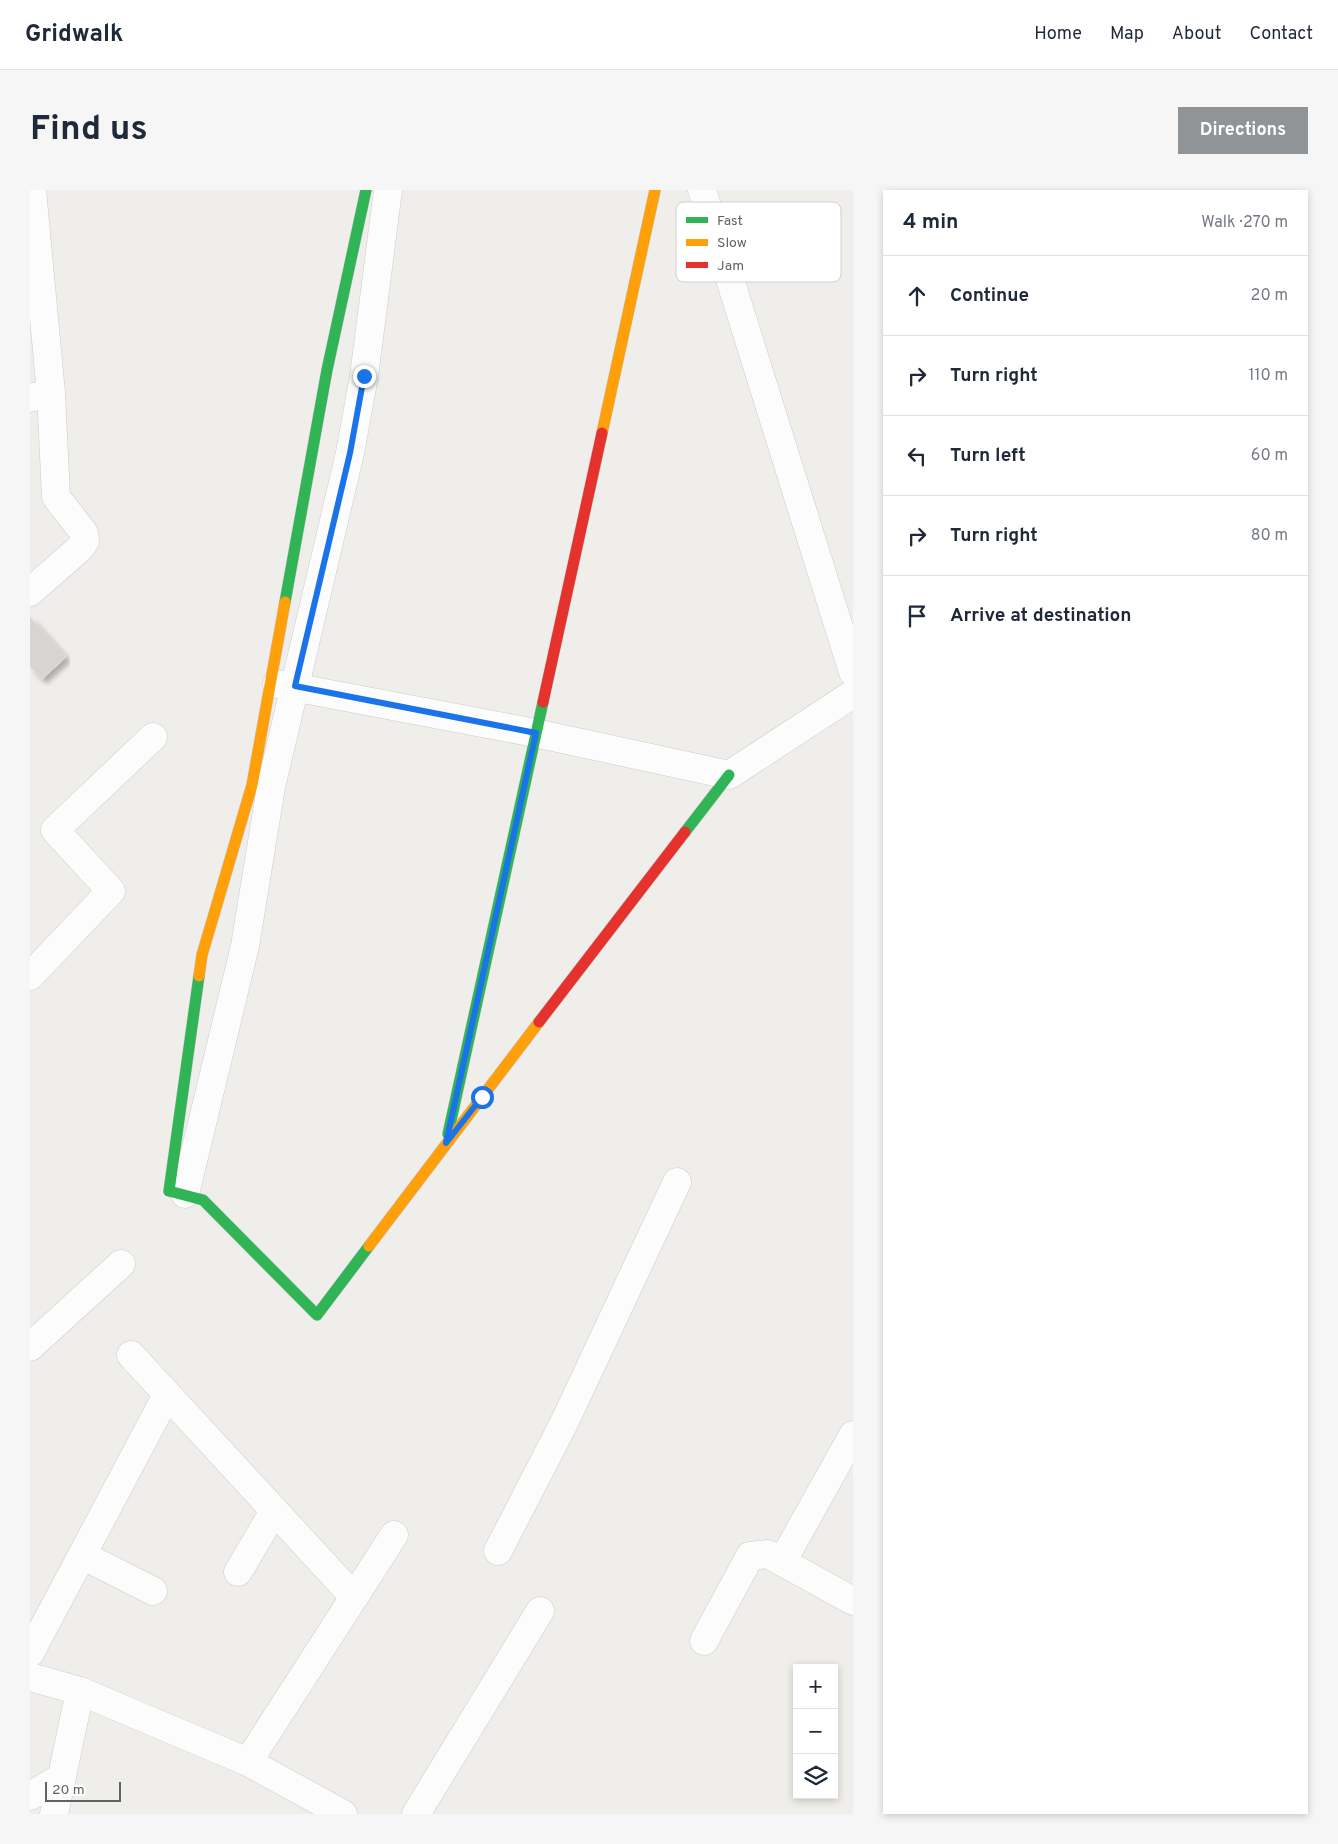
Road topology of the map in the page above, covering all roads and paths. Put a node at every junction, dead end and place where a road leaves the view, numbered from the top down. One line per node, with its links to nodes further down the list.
1 (32, 190): 8 (street)
2 (366, 190): 11 (street)
3 (388, 190): 11 (street)
4 (655, 190): 13 (street)
5 (702, 190): 6 (street)
6 (706, 202)
7 (731, 282): 10 (street)
8 (40, 395): 9 (street)
9 (30, 592)
10 (853, 672)
11 (283, 685): 13 (street); 19 (street); 19 (street)
12 (853, 694): 15 (street)
13 (536, 733): 15 (street); 17 (street)
14 (153, 737): 16 (street)
15 (729, 775): 17 (street)
16 (31, 977)
17 (446, 1143): 19 (street)
18 (677, 1182): 27 (street)
19 (177, 1192)
20 (121, 1264): 21 (street)
21 (30, 1347)
22 (131, 1355): 23 (street)
23 (167, 1395): 25 (street); 28 (street)
24 (853, 1434): 29 (street)
25 (274, 1511): 30 (street); 32 (street)
26 (394, 1535): 32 (street)
27 (498, 1551)
28 (82, 1556): 31 (street); 36 (street)
29 (782, 1562): 33 (street); 35 (street)
30 (238, 1572)
31 (153, 1591)
32 (354, 1596): 39 (street)
33 (853, 1600)
34 (540, 1612): 44 (street)
35 (704, 1642)
36 (30, 1654)
37 (30, 1676): 38 (street)
38 (80, 1691): 39 (street); 40 (street)
39 (248, 1762): 43 (street)
40 (62, 1777): 41 (street); 42 (street)
41 (30, 1796)
42 (54, 1814)
43 (343, 1814)
44 (416, 1814)

